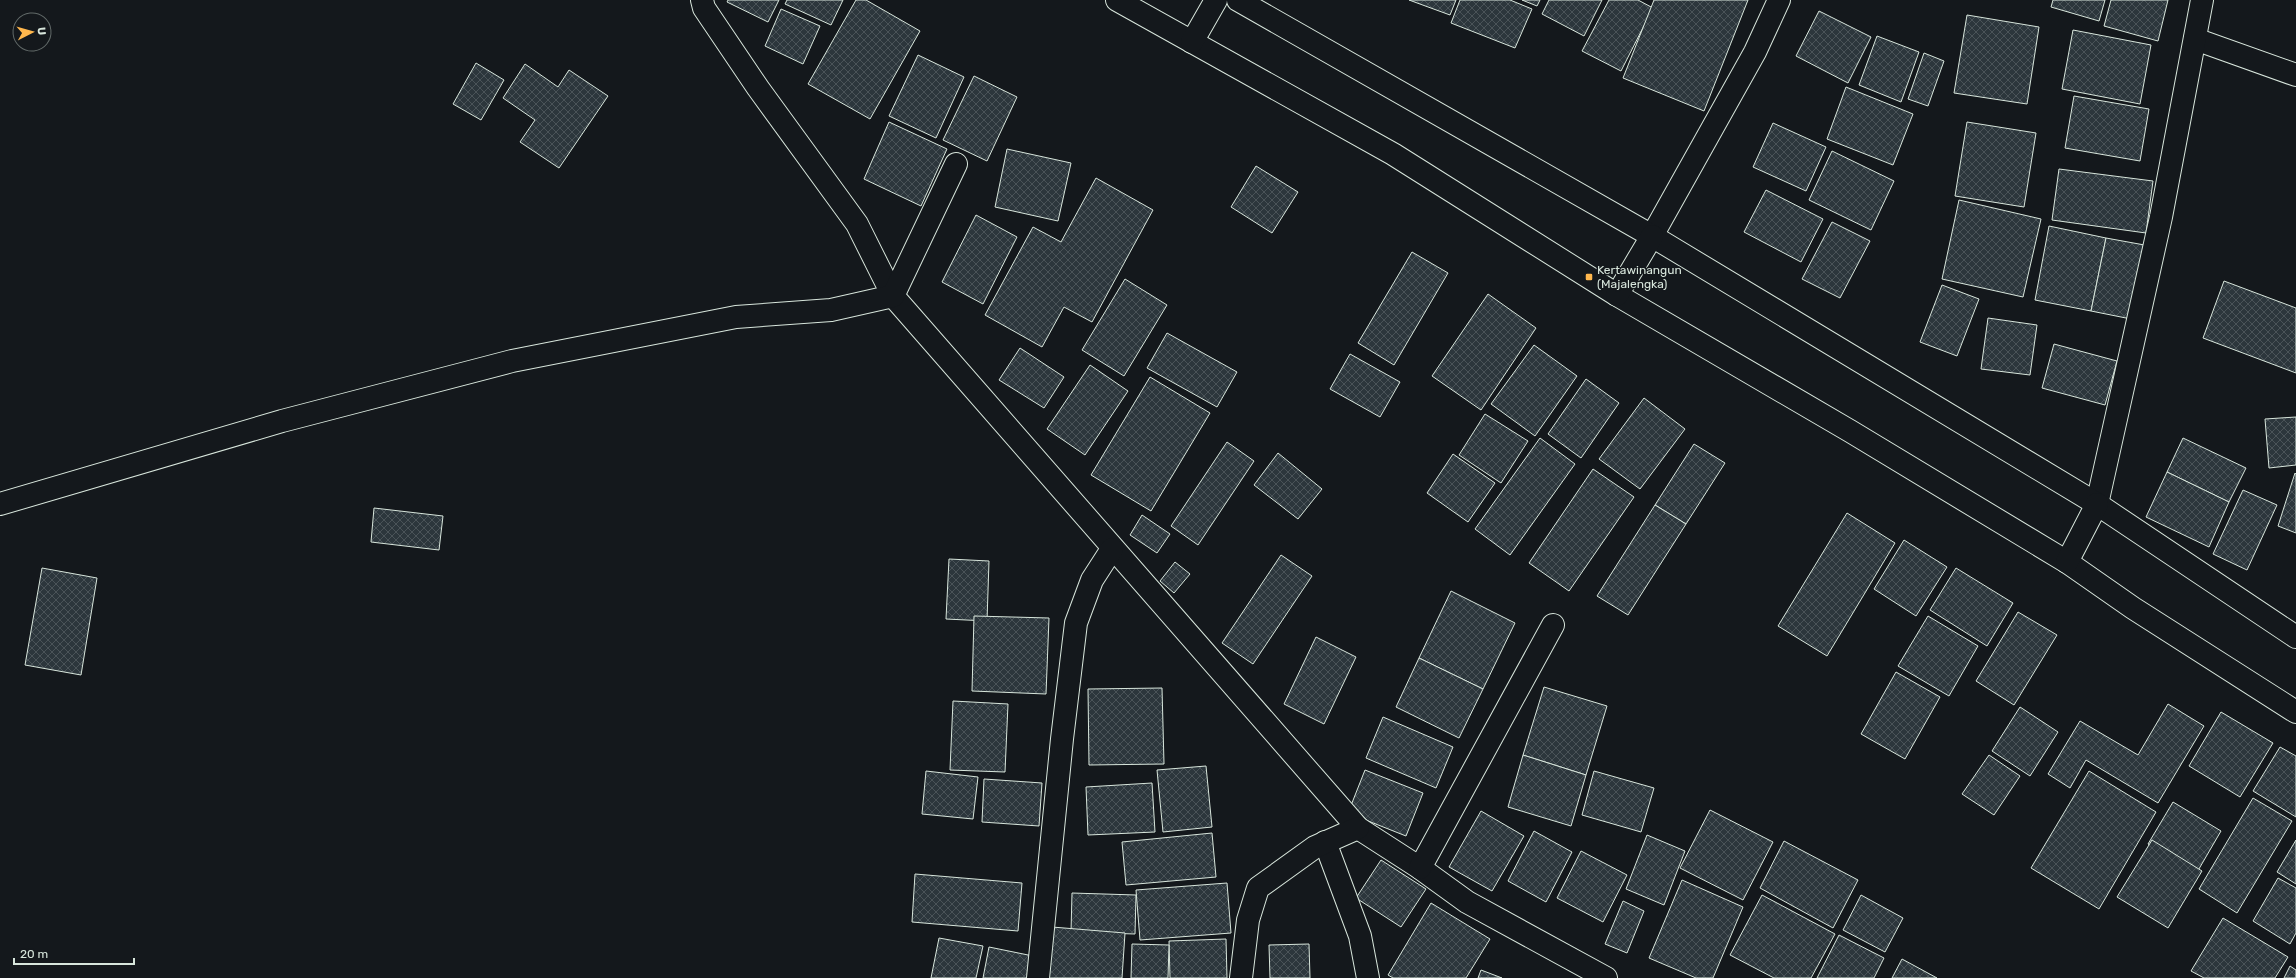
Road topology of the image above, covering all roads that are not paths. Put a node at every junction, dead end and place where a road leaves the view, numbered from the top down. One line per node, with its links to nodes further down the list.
1 (702, 0): 13 (street)
2 (1117, 0): 8 (street)
3 (1216, 0): 8 (street)
4 (1238, 0): 11 (street)
5 (1779, 0): 11 (street)
6 (2202, 0): 7 (street)
7 (2195, 39): 9 (street); 15 (street)
8 (1192, 42): 12 (street)
9 (2296, 75)
10 (956, 164): 13 (street)
11 (1652, 236): 12 (street); 15 (street)
12 (1617, 295): 17 (street)
13 (893, 296): 14 (street); 16 (street)
14 (0, 504)
15 (2097, 504): 17 (street); 19 (street)
16 (1112, 549): 21 (street); 24 (street)
17 (2067, 562): 20 (street)
18 (1553, 624): 23 (street)
19 (2296, 637)
20 (2296, 712)
21 (1358, 828): 22 (street); 23 (street)
22 (1320, 844): 25 (street); 26 (street)
23 (1420, 868): 27 (street)
24 (1038, 978)
25 (1241, 978)
26 (1368, 978)
27 (1606, 978)

